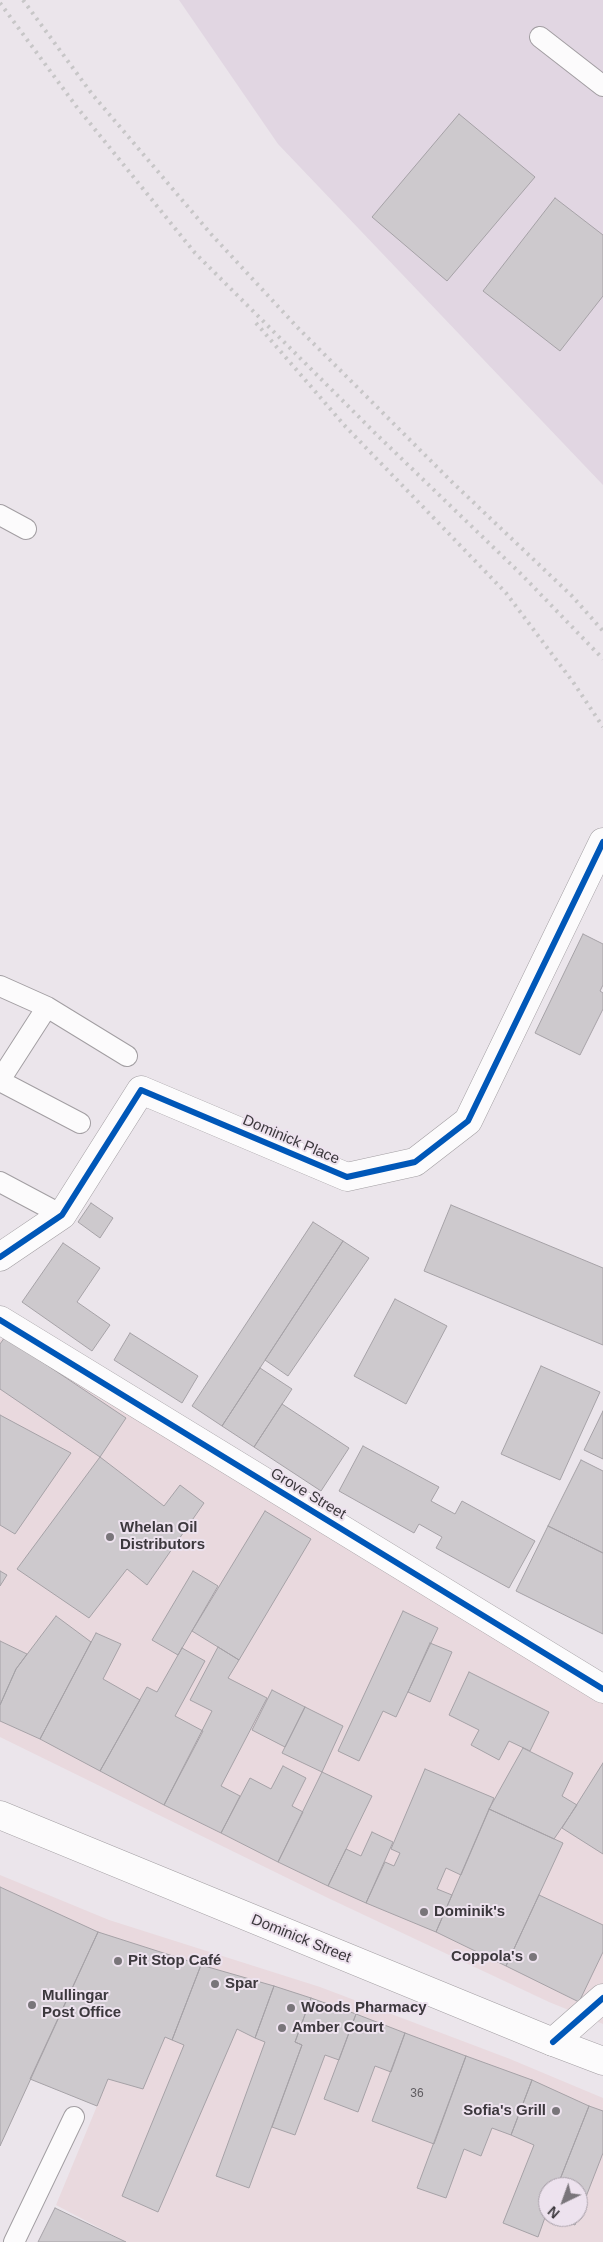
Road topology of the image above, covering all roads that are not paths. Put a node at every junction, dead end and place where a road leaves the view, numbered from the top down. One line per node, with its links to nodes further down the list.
1 (540, 37): 2 (lane)
2 (603, 86)
3 (0, 515): 4 (lane)
4 (26, 529)
5 (600, 847): 12 (street, Dominick Place)
6 (0, 986): 7 (lane)
7 (47, 1007): 8 (lane); 9 (lane)
8 (127, 1056)
9 (0, 1081): 10 (lane)
10 (80, 1123)
11 (0, 1182): 12 (lane)
12 (62, 1215): 13 (street, Dominick Place)
13 (0, 1257)
14 (0, 1320): 15 (street, Grove Street)
15 (603, 1689)
16 (0, 1815): 18 (street, Dominick Street)
17 (603, 1998): 18 (street)
18 (552, 2042): 19 (street, Dominick Street)
19 (603, 2061)
20 (74, 2117): 21 (lane)
21 (14, 2242)

